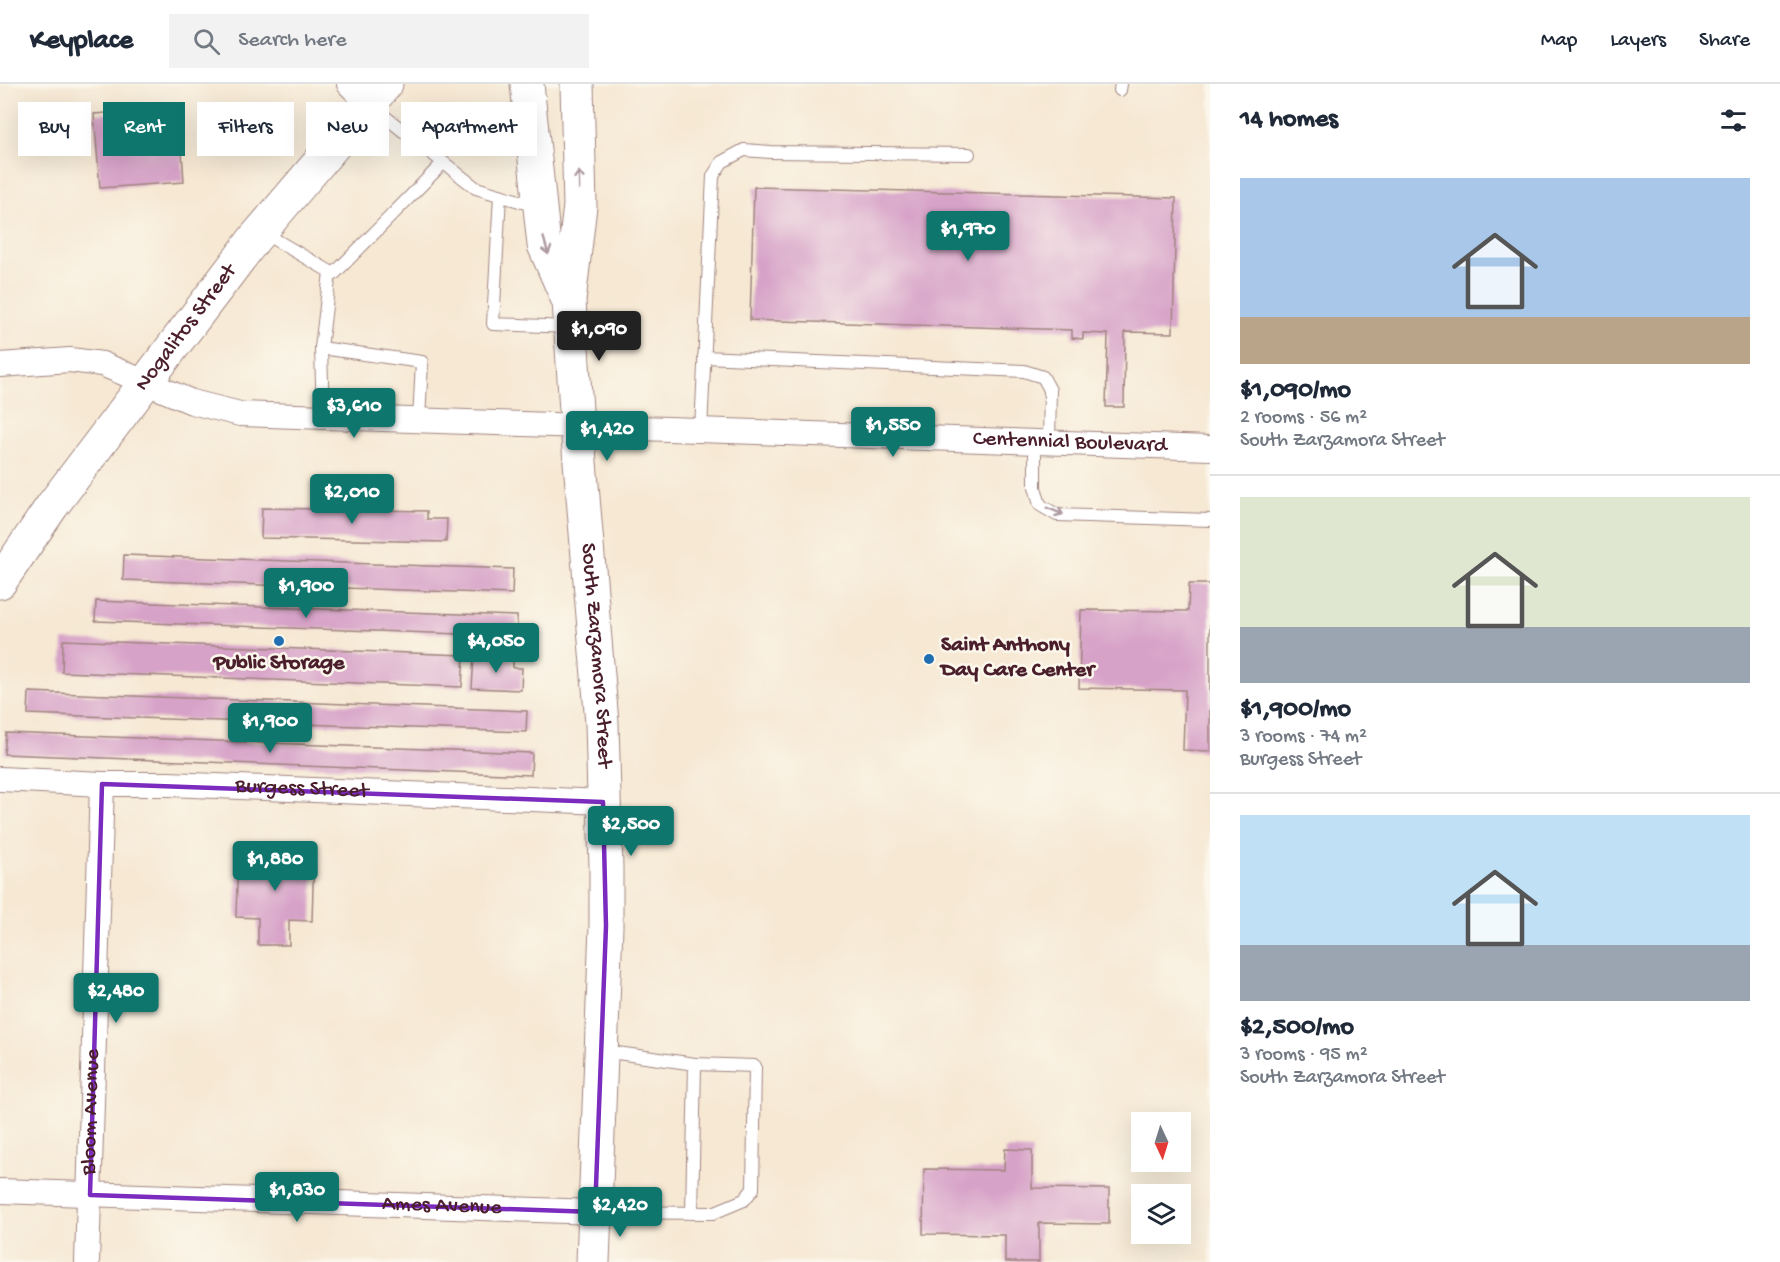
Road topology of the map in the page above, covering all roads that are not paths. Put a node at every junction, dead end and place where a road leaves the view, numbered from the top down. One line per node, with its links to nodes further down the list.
1 (527, 84): 7 (main road, South Zarzamora Street)
2 (577, 84): 10 (main road, South Zarzamora Street, one-way to 2)
3 (368, 91): 5 (lane); 8 (main road, Nogalitos Street)
4 (969, 154): 12 (lane)
5 (443, 163): 6 (lane); 9 (lane)
6 (500, 195): 7 (lane); 10 (lane)
7 (540, 207): 10 (main road, South Zarzamora Street, one-way to 10)
8 (261, 231): 9 (lane); 14 (main road, Nogalitos Street)
9 (330, 272): 11 (lane)
10 (570, 314): 17 (main road, South Zarzamora Street)
11 (321, 348): 15 (lane); 16 (lane)
12 (704, 357): 18 (lane); 19 (lane)
13 (0, 365): 14 (street, Centennial Boulevard)
14 (145, 381): 15 (street, Centennial Boulevard); 22 (main road, Nogalitos Street)
15 (323, 417): 16 (street, Centennial Boulevard)
16 (419, 420): 17 (street, Centennial Boulevard)
17 (578, 426): 18 (street, Centennial Boulevard); 25 (main road, South Zarzamora Street)
18 (700, 430): 19 (street, Centennial Boulevard)
19 (1042, 442): 20 (street, Centennial Boulevard); 21 (lane, one-way to 21)
20 (1210, 448)
21 (1210, 520)
22 (0, 582)
23 (0, 779): 24 (street, Burgess Street)
24 (102, 784): 25 (street, Burgess Street); 29 (street, Bloom Avenue)
25 (603, 802): 26 (main road, South Zarzamora Street)
26 (601, 1051): 27 (lane); 30 (main road, South Zarzamora Street)
27 (695, 1064): 31 (lane); 31 (lane)
28 (0, 1191): 29 (street, Ames Avenue)
29 (90, 1195): 30 (street, Ames Avenue); 32 (street, Bloom Avenue)
30 (595, 1212): 31 (lane); 33 (main road, South Zarzamora Street)
31 (692, 1212)
32 (87, 1262)
33 (593, 1262)

